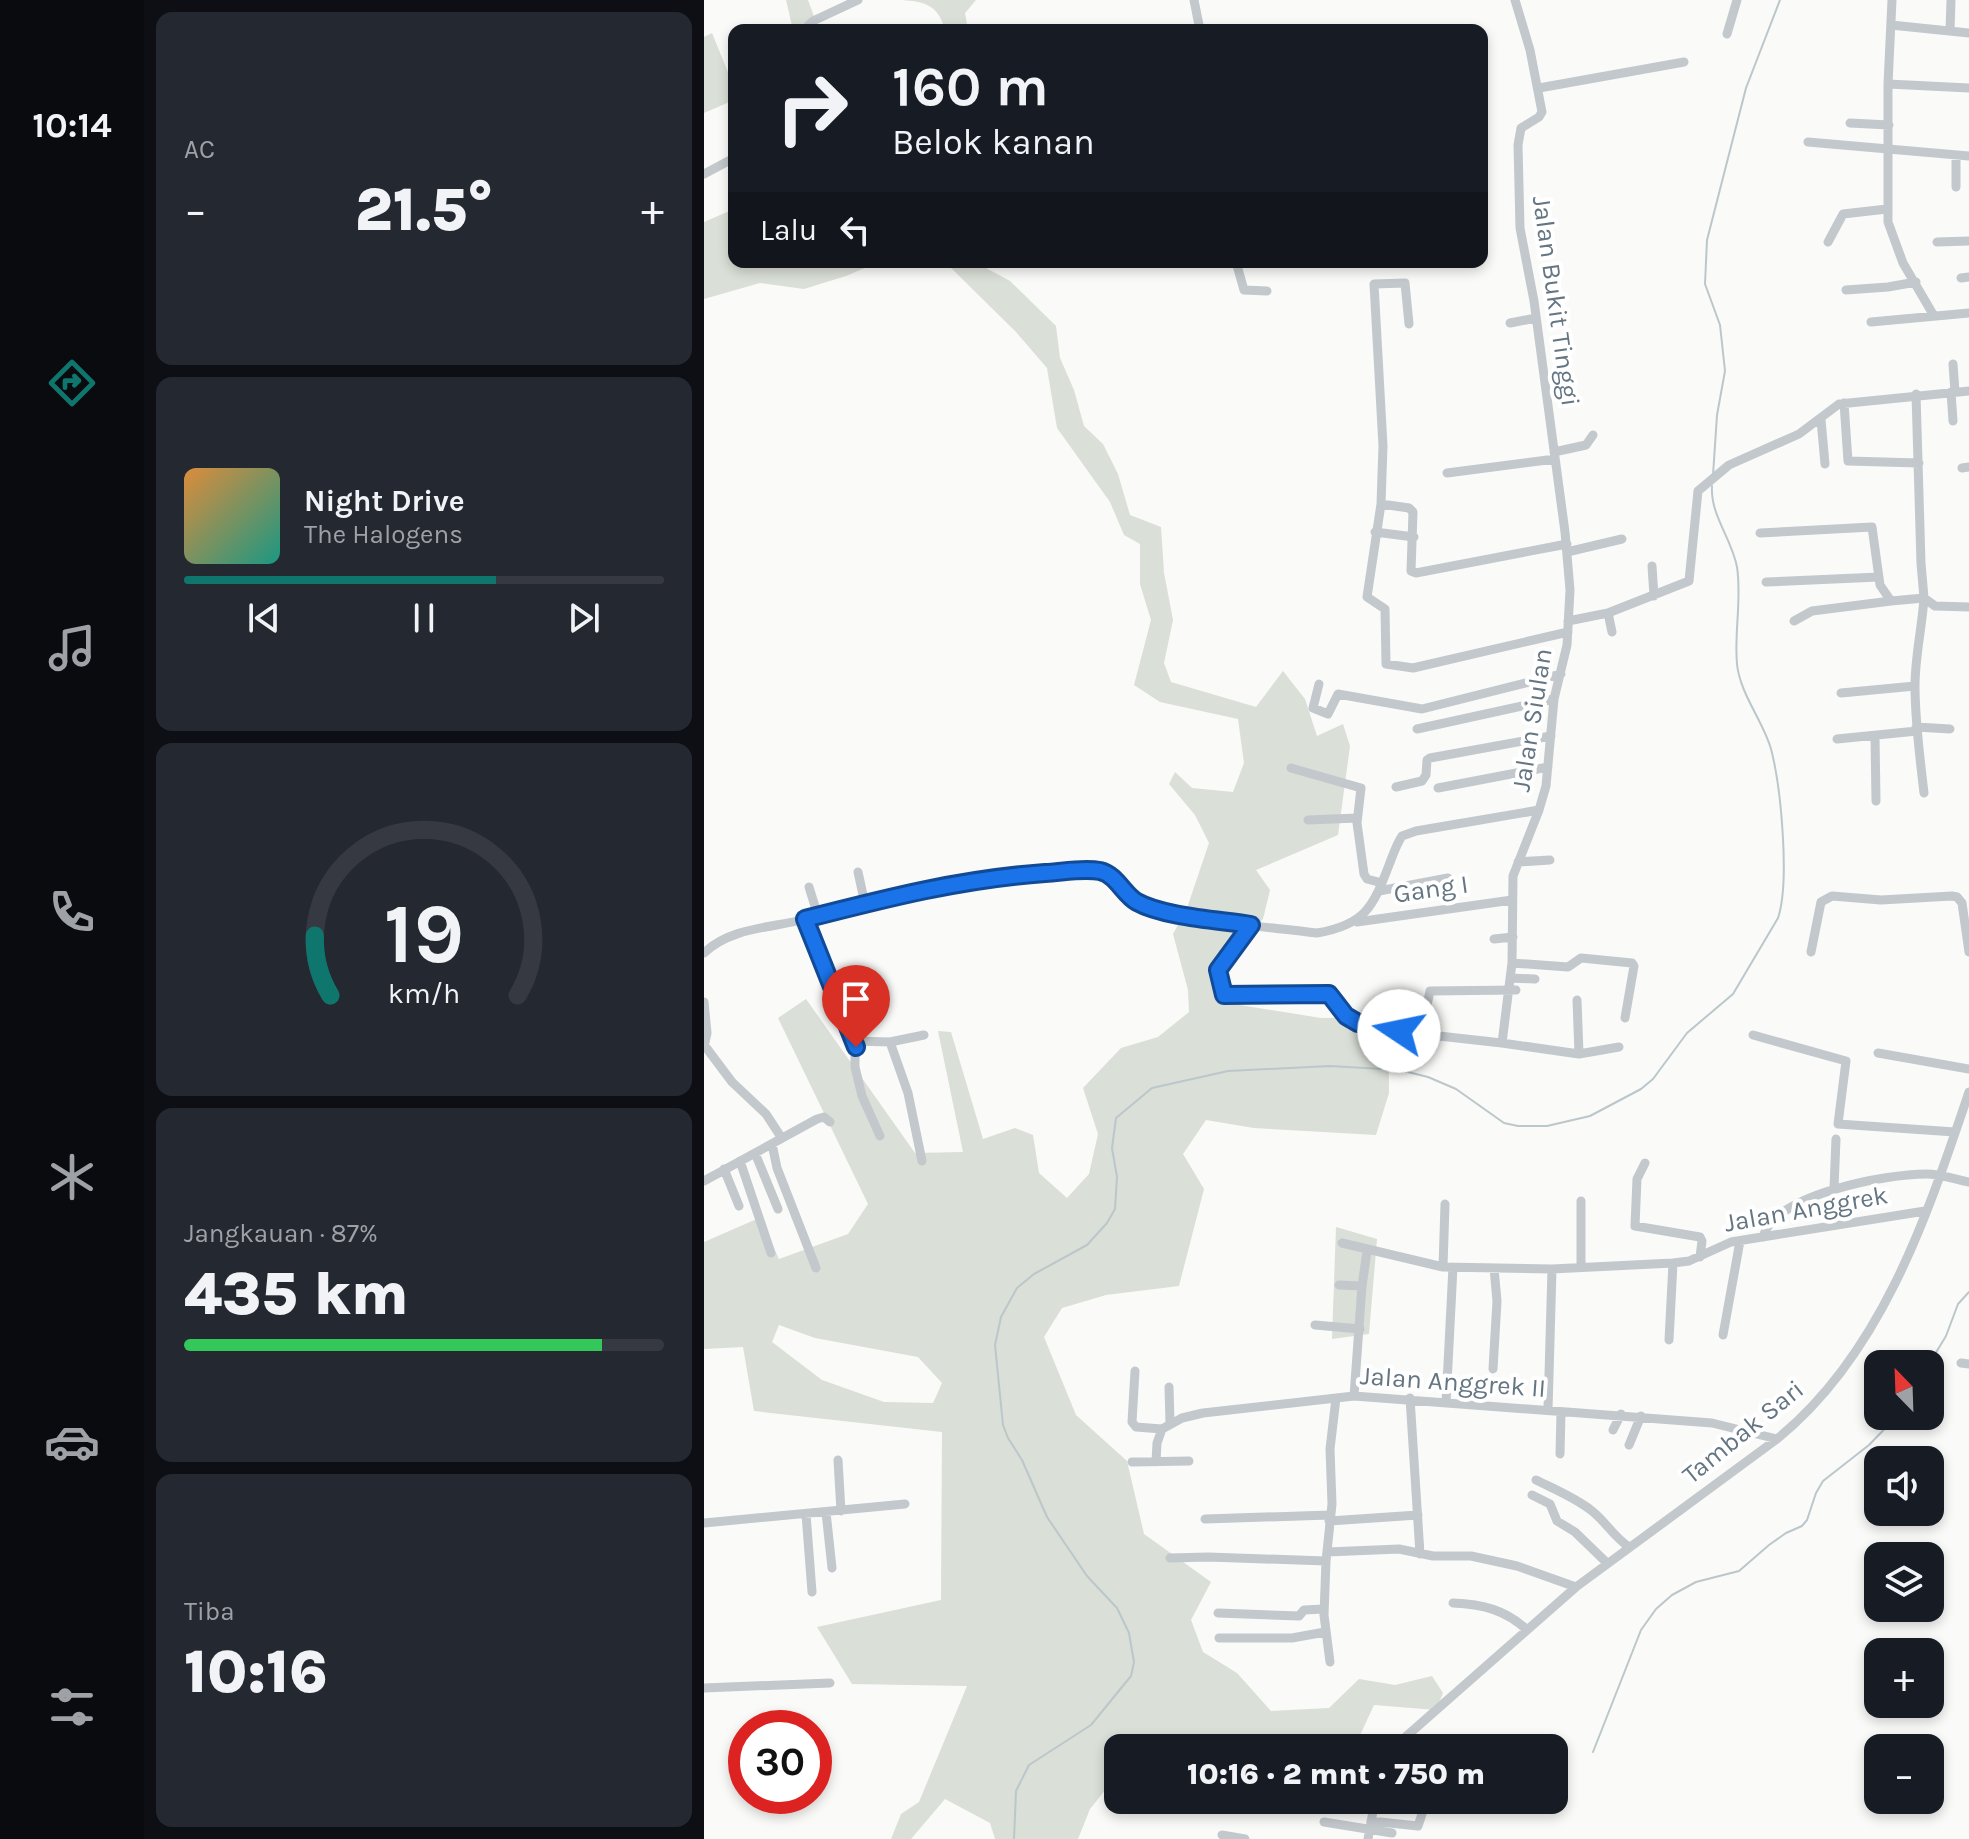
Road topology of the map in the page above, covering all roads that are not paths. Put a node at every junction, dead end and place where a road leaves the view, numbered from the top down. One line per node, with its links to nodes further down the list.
1 (858, 0): 7 (street)
2 (1194, 0): 8 (street)
3 (1737, 0): 12 (street)
4 (1892, 0): 9 (street)
5 (1951, 0): 10 (street)
6 (1518, 1): 15 (street, Jalan Bukit Tinggi)
7 (810, 24)
8 (1199, 24)
9 (1891, 25): 10 (street); 14 (street)
10 (1950, 31): 11 (street)
11 (1969, 33)
12 (1727, 34)
13 (1684, 62): 15 (street)
14 (1888, 84): 16 (street); 18 (street)
15 (1539, 88): 36 (street, Jalan Bukit Tinggi)
16 (1969, 88)
17 (1850, 123): 18 (street)
18 (1889, 125): 20 (street)
19 (1808, 142): 20 (street)
20 (1889, 148): 21 (street); 26 (street)
21 (1956, 155): 22 (street); 25 (street)
22 (1969, 156)
23 (728, 161): 24 (street)
24 (704, 174)
25 (1956, 187)
26 (1887, 209): 28 (street); 31 (street)
27 (1969, 241): 29 (street)
28 (1828, 242)
29 (1937, 242)
30 (1238, 268): 33 (street)
31 (1916, 282): 32 (street); 35 (street)
32 (1846, 290)
33 (1267, 291)
34 (1969, 313): 35 (street)
35 (1934, 316): 37 (street)
36 (1536, 318): 38 (street); 48 (street, Jalan Bukit Tinggi)
37 (1871, 322)
38 (1510, 323)
39 (1409, 324): 52 (street)
40 (1953, 364): 42 (street)
41 (1969, 391): 42 (street)
42 (1953, 392): 43 (street); 46 (street)
43 (1916, 394): 44 (street); 49 (street)
44 (1844, 403): 45 (street); 49 (street)
45 (1821, 420): 50 (street); 61 (street)
46 (1953, 421)
47 (1593, 435): 48 (street)
48 (1554, 456): 51 (street); 57 (street, Jalan Bukit Tinggi)
49 (1919, 463): 62 (street)
50 (1825, 464)
51 (1447, 473)
52 (1381, 504): 53 (street); 55 (street)
53 (1375, 532): 55 (street); 67 (street)
54 (1760, 533): 59 (street)
55 (1414, 537): 57 (street)
56 (1622, 539): 57 (street)
57 (1567, 548): 67 (street, Jalan Bukit Tinggi)
58 (1652, 566): 61 (street)
59 (1879, 577): 60 (street); 63 (street)
60 (1766, 582)
61 (1654, 596): 65 (street)
62 (1924, 598): 63 (street); 64 (street); 71 (street)
63 (1891, 601): 66 (street)
64 (1969, 607)
65 (1608, 613): 67 (street); 68 (street)
66 (1794, 621)
67 (1568, 626): 69 (street, Jalan Siulan)
68 (1612, 632)
69 (1561, 674): 70 (street); 73 (street, Jalan Siulan)
70 (1319, 684)
71 (1915, 686): 72 (street); 75 (street)
72 (1841, 693)
73 (1554, 699): 74 (street); 77 (street, Jalan Siulan)
74 (1417, 729)
75 (1916, 729): 76 (street); 78 (street); 84 (street)
76 (1950, 729)
77 (1551, 736): 80 (street, Jalan Siulan); 82 (street)
78 (1875, 736): 79 (street); 85 (street)
79 (1837, 739)
80 (1548, 767): 83 (street); 86 (street, Jalan Siulan)
81 (1291, 768): 87 (street)
82 (1396, 787)
83 (1438, 788)
84 (1924, 793)
85 (1876, 801)
86 (1539, 810): 90 (street); 94 (street, Jalan Siulan)
87 (1357, 818): 88 (street); 94 (street)
88 (1308, 820)
89 (1550, 860): 90 (street)
90 (1518, 862): 95 (street)
91 (858, 872): 96 (street)
92 (1448, 878): 94 (street)
93 (809, 887): 97 (street)
94 (1380, 887): 99 (street, Jalan Siulan)
95 (1512, 900): 99 (street, Gang I); 101 (street)
96 (865, 904): 97 (street); 100 (street)
97 (818, 916): 98 (street)
98 (805, 919): 105 (street); 115 (street)
99 (1356, 922): 100 (street)
100 (1251, 925): 112 (street)
101 (1513, 937): 102 (street); 106 (street)
102 (1494, 939)
103 (1811, 952): 104 (street)
104 (1969, 952)
105 (704, 953)
106 (1512, 963): 108 (street); 111 (street)
107 (1535, 979): 108 (street)
108 (1512, 986): 112 (street); 117 (street)
109 (1577, 1000): 121 (street)
110 (704, 1002): 118 (street)
111 (1625, 1018)
112 (1421, 1034): 117 (street)
113 (924, 1035): 116 (street)
114 (1753, 1035): 125 (street)
115 (855, 1041): 116 (street); 126 (street)
116 (890, 1042): 132 (street)
117 (1502, 1043): 121 (street)
118 (705, 1046): 127 (street)
119 (1619, 1047): 121 (street)
120 (1878, 1053): 122 (street)
121 (1579, 1054)
122 (1969, 1069)
123 (1969, 1092): 125 (street, Tambak Sari)
124 (830, 1122): 127 (street)
125 (1955, 1132): 135 (street, Tambak Sari)
126 (880, 1136)
127 (781, 1137): 129 (street)
128 (1836, 1139): 138 (street)
129 (772, 1144): 130 (street); 153 (street)
130 (755, 1153): 131 (street); 142 (street)
131 (740, 1161): 134 (street); 148 (street)
132 (922, 1161)
133 (1645, 1163): 149 (street)
134 (724, 1169): 136 (street); 141 (street)
135 (1940, 1177): 137 (street); 138 (street); 143 (street, Tambak Sari)
136 (704, 1181)
137 (1969, 1182)
138 (1834, 1188): 144 (street)
139 (1581, 1201): 151 (street)
140 (1445, 1204): 152 (street)
141 (739, 1206)
142 (778, 1209)
143 (1925, 1211): 144 (street, Jalan Anggrek); 175 (street, Tambak Sari)
144 (1763, 1237): 145 (street, Jalan Anggrek)
145 (1740, 1241): 149 (street, Jalan Anggrek); 160 (street)
146 (1342, 1243): 147 (street, Jalan Anggrek)
147 (1367, 1251): 152 (street, Jalan Anggrek); 157 (street)
148 (771, 1253)
149 (1700, 1257): 150 (street, Jalan Anggrek)
150 (1673, 1263): 151 (street, Jalan Anggrek); 161 (street)
151 (1581, 1266): 155 (street, Jalan Anggrek)
152 (1448, 1267): 154 (street, Jalan Anggrek); 168 (street)
153 (816, 1268)
154 (1494, 1268): 155 (street, Jalan Anggrek); 162 (street)
155 (1552, 1269): 169 (street)
156 (1339, 1285): 157 (street)
157 (1362, 1286): 159 (street)
158 (1315, 1325): 159 (street)
159 (1360, 1329): 165 (street)
160 (1723, 1335)
161 (1669, 1340)
162 (1493, 1369)
163 (1135, 1371): 173 (street)
164 (1169, 1387): 173 (street)
165 (1354, 1396): 166 (street, Jalan Anggrek II); 167 (street, Jalan Anggrek II)
166 (1336, 1398): 173 (street, Jalan Anggrek II); 189 (street)
167 (1410, 1398): 168 (street, Jalan Anggrek II); 188 (street)
168 (1446, 1403): 169 (street, Jalan Anggrek II)
169 (1548, 1410): 170 (street, Jalan Anggrek II)
170 (1561, 1412): 171 (street, Jalan Anggrek II); 177 (street)
171 (1621, 1414): 172 (street, Jalan Anggrek II); 174 (street)
172 (1641, 1416): 175 (street, Jalan Anggrek II); 176 (street)
173 (1166, 1426): 181 (street)
174 (1613, 1430)
175 (1777, 1439): 192 (street, Tambak Sari)
176 (1629, 1445)
177 (1560, 1454)
178 (838, 1460): 185 (street)
179 (1189, 1461): 181 (street)
180 (1132, 1462): 181 (street)
181 (1156, 1462)
182 (1536, 1480): 192 (street)
183 (1532, 1495): 196 (street)
184 (905, 1504): 185 (street)
185 (841, 1511): 186 (street)
186 (826, 1512): 187 (street); 197 (street)
187 (806, 1514): 191 (street); 199 (street)
188 (1418, 1515): 189 (street); 193 (street)
189 (1329, 1518): 190 (street); 194 (street)
190 (1205, 1519)
191 (704, 1523)
192 (1629, 1547): 196 (street, Tambak Sari)
193 (1420, 1554): 194 (street); 198 (street)
194 (1326, 1557): 195 (street); 201 (street)
195 (1170, 1558)
196 (1607, 1563): 198 (street, Tambak Sari)
197 (832, 1568)
198 (1576, 1587): 203 (street, Tambak Sari)
199 (812, 1592)
200 (1453, 1603): 203 (street)
201 (1324, 1609): 202 (street); 204 (street)
202 (1218, 1613)
203 (1527, 1630): 209 (street, Tambak Sari)
204 (1325, 1632): 205 (street); 206 (street)
205 (1219, 1638)
206 (1330, 1662)
207 (830, 1683): 208 (street)
208 (704, 1688)
209 (1409, 1734)
210 (1422, 1814): 212 (street)
211 (1324, 1822): 212 (street)
212 (1369, 1830): 213 (street)
213 (1392, 1833)
214 (1222, 1835): 215 (street)
215 (1245, 1839)

